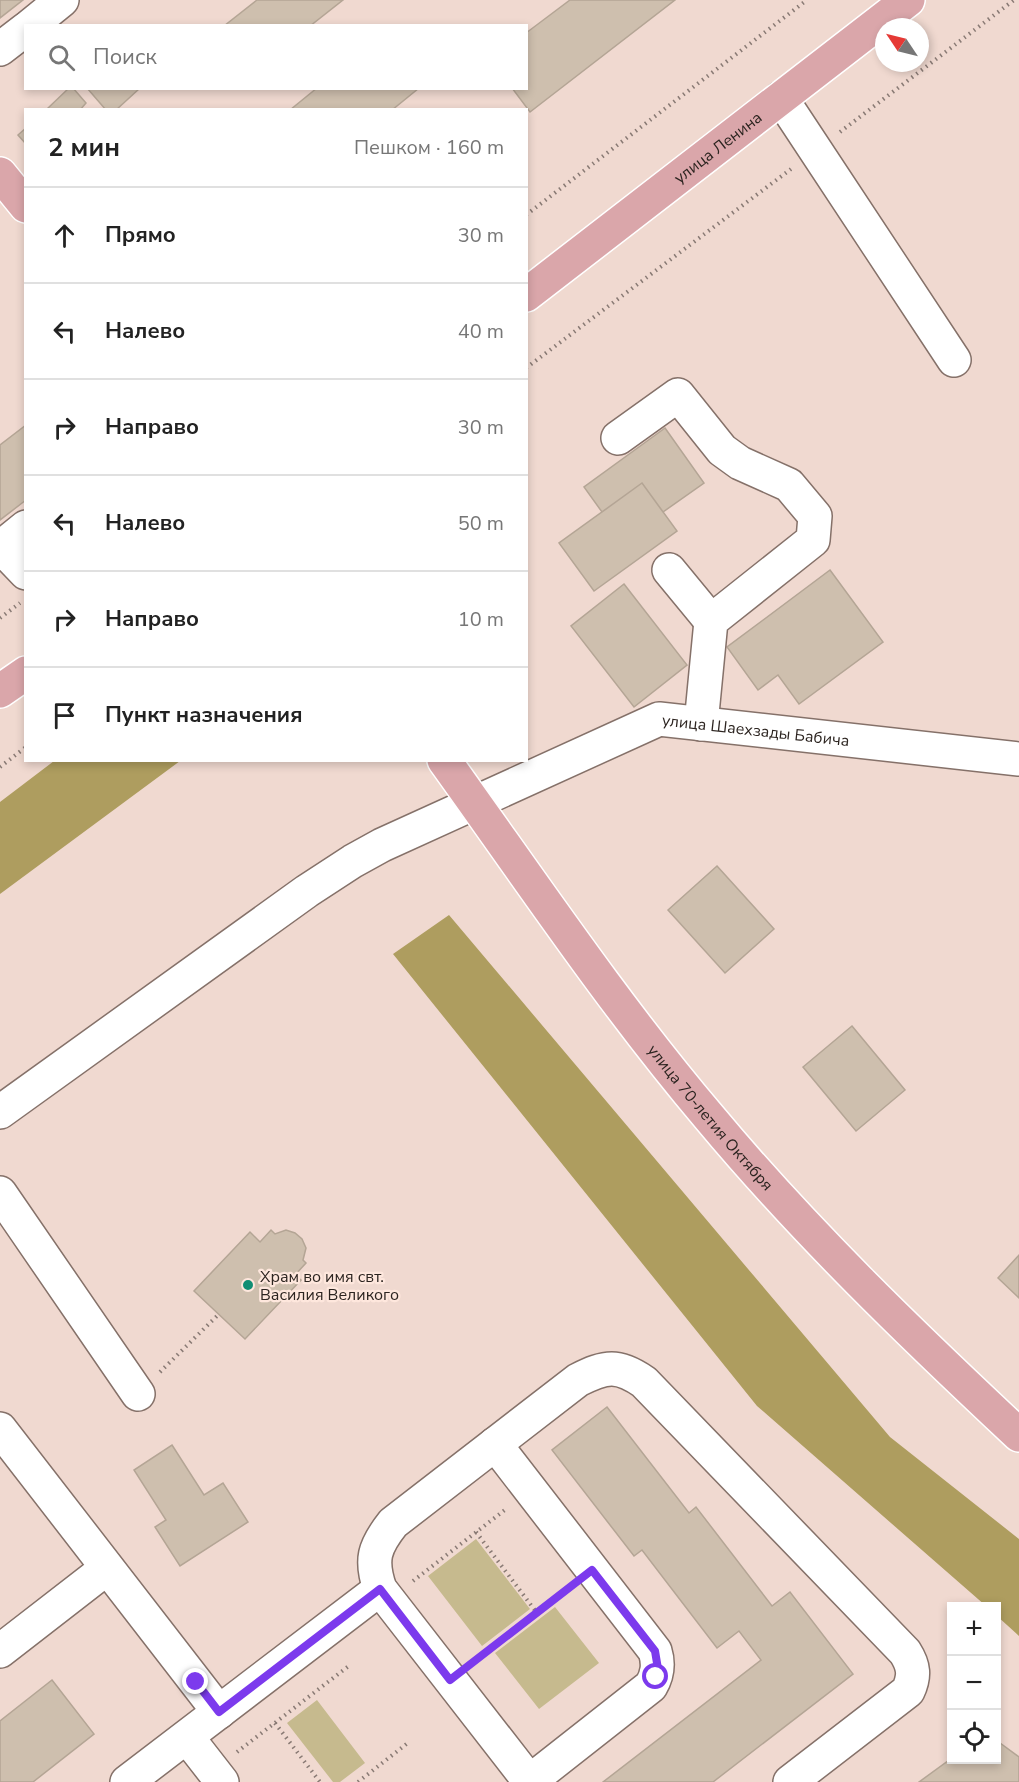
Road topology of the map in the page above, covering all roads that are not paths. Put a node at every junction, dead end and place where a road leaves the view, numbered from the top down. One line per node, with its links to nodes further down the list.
1 (62, 0): 3 (street)
2 (908, 0): 6 (main road, улица Ленина)
3 (32, 24)
4 (24, 31): 5 (street)
5 (0, 49)
6 (781, 98): 9 (main road, улица Ленина); 10 (street)
7 (0, 174): 8 (main road)
8 (24, 204)
9 (528, 293)
10 (954, 360)
11 (618, 438): 16 (street)
12 (24, 529): 13 (street)
13 (0, 547): 15 (street)
14 (669, 570): 16 (street)
15 (24, 571)
16 (711, 621): 19 (street)
17 (24, 674): 18 (main road)
18 (0, 692)
19 (700, 724): 20 (street, улица Шаехзады Бабича); 22 (street, улица Шаехзады Бабича)
20 (1019, 759)
21 (445, 762): 22 (main road, улица 70-летия Октября)
22 (474, 802): 23 (street, улица Шаехзады Бабича); 27 (main road, улица 70-летия Октября)
23 (0, 1112)
24 (0, 1193): 25 (street)
25 (138, 1394)
26 (0, 1429): 29 (street)
27 (1019, 1435)
28 (495, 1444): 30 (street); 36 (street); 37 (street)
29 (107, 1568): 31 (street); 32 (street)
30 (384, 1594): 32 (street); 36 (street)
31 (0, 1651)
32 (219, 1712): 33 (street)
33 (187, 1737): 34 (street); 35 (street)
34 (218, 1776)
35 (127, 1782)
36 (530, 1782)
37 (790, 1782)

